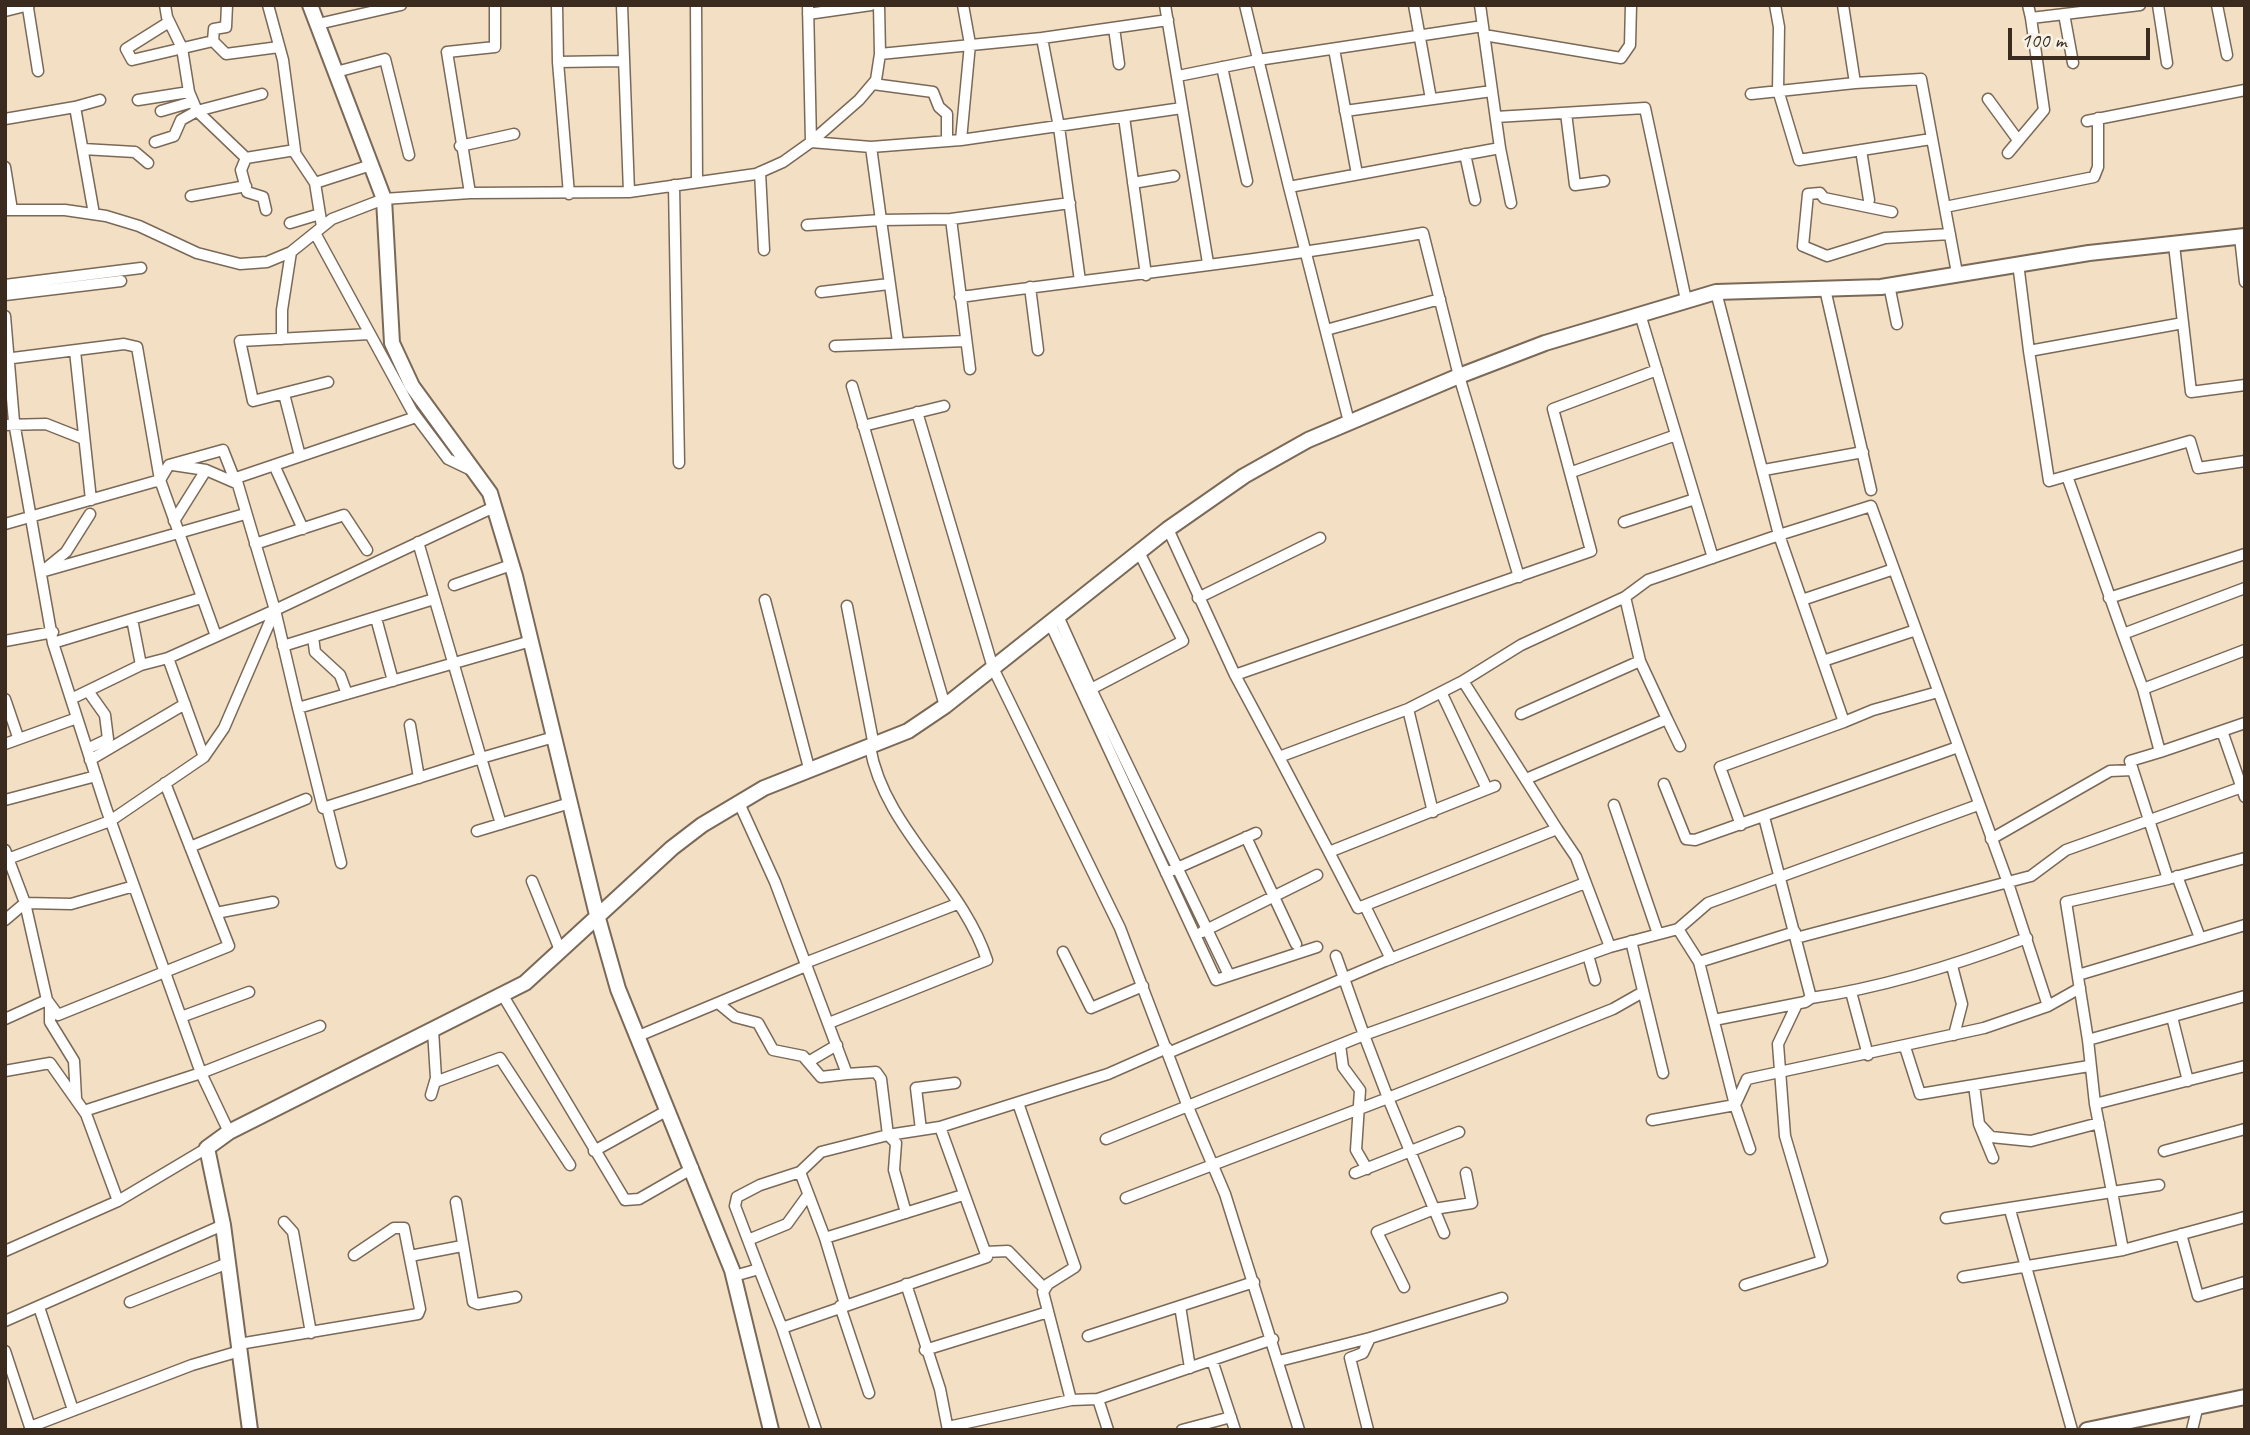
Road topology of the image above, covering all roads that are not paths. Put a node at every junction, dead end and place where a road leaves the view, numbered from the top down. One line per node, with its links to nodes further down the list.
1 (165, 5): 30 (street)
2 (227, 5): 36 (street)
3 (268, 5): 38 (street)
4 (310, 5): 31 (main road)
5 (401, 5): 31 (street)
6 (495, 5): 83 (street)
7 (557, 5): 45 (street)
8 (622, 5): 44 (street)
9 (696, 5): 101 (street)
10 (871, 5): 25 (street)
11 (879, 5): 41 (street)
12 (963, 5): 37 (street)
13 (1165, 5): 29 (street)
14 (1245, 5): 43 (street)
15 (1414, 5): 34 (street)
16 (1480, 5): 33 (street)
17 (1631, 5): 33 (street)
18 (1776, 5): 55 (street)
19 (1843, 5): 53 (street)
20 (2028, 5): 28 (street)
21 (2140, 5): 27 (street)
22 (2158, 5): 47 (street)
23 (2217, 5): 42 (street)
24 (28, 7): 26 (street); 50 (street)
25 (808, 10): 82 (street)
26 (5, 11)
27 (2064, 14): 28 (street); 46 (street)
28 (2031, 18): 80 (street)
29 (1168, 20): 32 (street); 52 (street)
30 (169, 22): 39 (street); 39 (street)
31 (318, 24): 51 (main road)
32 (1114, 28): 35 (street); 48 (street)
33 (1484, 30): 34 (street); 57 (street)
34 (1419, 36): 40 (street); 60 (street)
35 (1042, 38): 37 (street); 75 (street)
36 (213, 41): 38 (street); 39 (street)
37 (970, 44): 41 (street); 78 (street)
38 (279, 47): 87 (street)
39 (181, 48): 64 (street)
40 (1334, 49): 43 (street); 68 (street)
41 (880, 54): 54 (street)
42 (2227, 55)
43 (1258, 60): 49 (street); 106 (street)
44 (622, 61): 45 (street); 107 (street)
45 (558, 62): 109 (street)
46 (2073, 63)
47 (2167, 63)
48 (1119, 64)
49 (1222, 67): 52 (street); 99 (street)
50 (38, 71)
51 (336, 72): 91 (street); 94 (main road)
52 (1178, 76): 66 (street)
53 (1855, 83): 55 (street); 77 (street)
54 (873, 84): 79 (street); 82 (street)
55 (1778, 90): 59 (street); 88 (street)
56 (2245, 90): 72 (street)
57 (1492, 91): 60 (street); 71 (street)
58 (262, 94): 64 (street)
59 (1751, 94)
60 (1431, 99): 68 (street)
61 (1988, 99): 80 (street)
62 (100, 100): 65 (street)
63 (138, 100): 64 (street)
64 (193, 102): 67 (street); 81 (street); 92 (street)
65 (75, 107): 73 (street); 86 (street)
66 (1182, 108): 70 (street); 133 (street)
67 (161, 111)
68 (1345, 111): 97 (street)
69 (1566, 113): 71 (street); 100 (street); 151 (street)
70 (1124, 117): 75 (street); 103 (street)
71 (1496, 117): 85 (street)
72 (2098, 118): 74 (street); 116 (street)
73 (5, 119)
74 (2087, 121)
75 (1059, 127): 78 (street); 114 (street)
76 (514, 134): 83 (street)
77 (1931, 139): 88 (street); 116 (street)
78 (961, 140): 79 (street)
79 (947, 141): 84 (street)
80 (2018, 141): 89 (street)
81 (155, 142)
82 (811, 142): 84 (street); 96 (street)
83 (460, 146): 108 (street)
84 (871, 147): 123 (street)
85 (1500, 148): 90 (street); 115 (street)
86 (83, 149): 93 (street); 121 (street)
87 (293, 150): 92 (street); 102 (street)
88 (1861, 150): 113 (street)
89 (2008, 153)
90 (1465, 154): 97 (street); 112 (street)
91 (408, 155)
92 (246, 158): 105 (street)
93 (148, 163)
94 (371, 165): 102 (street); 111 (main road)
95 (5, 167): 117 (street)
96 (760, 172): 101 (street); 130 (street)
97 (1357, 174): 106 (street)
98 (1174, 176): 103 (street)
99 (1247, 181)
100 (1604, 181)
101 (696, 182): 104 (street)
102 (315, 183): 120 (street)
103 (1133, 183): 137 (street)
104 (674, 185): 107 (street); 184 (street)
105 (246, 186): 110 (street); 118 (street)
106 (1289, 187): 132 (street)
107 (629, 192): 109 (street)
108 (470, 193): 109 (street); 111 (street)
109 (569, 194)
110 (191, 196)
111 (384, 198): 126 (street); 189 (main road)
112 (1475, 200)
113 (1869, 200)
114 (1070, 203): 122 (street); 139 (street)
115 (1511, 203)
116 (1945, 207): 127 (street)
117 (9, 210): 121 (street)
118 (266, 210)
119 (1892, 212): 127 (street)
120 (320, 214): 124 (street); 126 (street)
121 (94, 215): 131 (street)
122 (951, 219): 123 (street); 149 (street)
123 (881, 220): 125 (street); 141 (street)
124 (290, 223)
125 (807, 225)
126 (319, 230): 131 (street); 157 (street)
127 (1950, 234): 136 (street)
128 (2243, 236): 129 (main road); 140 (street)
129 (2174, 245): 134 (main road); 154 (street)
130 (764, 250)
131 (291, 252): 158 (street)
132 (1306, 253): 133 (street); 150 (street); 156 (street)
133 (1208, 263): 137 (street)
134 (2018, 263): 136 (main road); 164 (street)
135 (141, 268): 142 (street)
136 (1958, 273): 143 (main road)
137 (1146, 275): 139 (street)
138 (121, 281): 148 (street)
139 (1080, 281): 144 (street)
140 (2245, 282)
141 (889, 284): 146 (street); 160 (street)
142 (5, 285)
143 (1889, 285): 145 (main road); 155 (street)
144 (1030, 288): 149 (street); 162 (street)
145 (1825, 289): 147 (main road); 181 (street)
146 (821, 292)
147 (1716, 292): 151 (main road); 188 (street)
148 (5, 295)
149 (960, 297): 159 (street)
150 (1440, 299): 156 (street); 168 (street)
151 (1686, 300): 152 (main road)
152 (1640, 314): 167 (street); 168 (main road)
153 (5, 316): 165 (street)
154 (2183, 323): 164 (street); 170 (street)
155 (1897, 324)
156 (1326, 330): 176 (street)
157 (370, 334): 158 (street); 175 (street)
158 (282, 339): 172 (street)
159 (966, 341): 160 (street); 166 (street)
160 (898, 342): 161 (street)
161 (835, 346)
162 (1038, 350)
163 (75, 351): 165 (street); 180 (street); 192 (street)
164 (2029, 351): 191 (street)
165 (7, 359): 177 (street)
166 (970, 369)
167 (1657, 370): 179 (street); 190 (street)
168 (1459, 376): 176 (main road); 218 (street)
169 (328, 382): 172 (street)
170 (2245, 385)
171 (852, 386): 178 (street)
172 (284, 394): 182 (street)
173 (944, 406): 174 (street)
174 (917, 412): 178 (street); 247 (street)
175 (416, 417): 182 (street); 189 (street)
176 (1349, 422): 205 (main road)
177 (10, 424): 180 (street); 200 (street)
178 (863, 426): 260 (street)
179 (1676, 435): 190 (street); 195 (street)
180 (84, 439): 196 (street)
181 (1863, 452): 188 (street); 194 (street)
182 (300, 456): 186 (street)
183 (2245, 461): 191 (street)
184 (679, 463)
185 (169, 465): 187 (street); 192 (street); 193 (street)
186 (274, 465): 193 (street); 204 (street)
187 (206, 470): 193 (street); 201 (street)
188 (1764, 470): 207 (street)
189 (475, 472): 197 (main road)
190 (1572, 472): 218 (street)
191 (2067, 477): 224 (street)
192 (160, 480): 196 (street); 201 (street)
193 (236, 483): 199 (street)
194 (1871, 490)
195 (1695, 499): 202 (street); 214 (street)
196 (91, 500): 200 (street)
197 (494, 507): 209 (street); 215 (main road)
198 (90, 514): 217 (street)
199 (245, 514): 206 (street); 210 (street)
200 (30, 518): 203 (street); 217 (street)
201 (174, 521): 206 (street)
202 (1624, 522)
203 (5, 524)
204 (303, 529): 210 (street); 211 (street)
205 (1168, 529): 212 (main road); 223 (street)
206 (178, 533): 217 (street); 222 (street)
207 (1779, 535): 214 (street); 216 (street); 227 (street)
208 (1320, 538): 223 (street)
209 (418, 542): 225 (street); 229 (street)
210 (255, 544): 229 (street)
211 (367, 550)
212 (1139, 552): 232 (main road); 251 (street)
213 (2245, 554): 224 (street)
214 (1713, 558): 221 (street)
215 (511, 565): 219 (street); 239 (main road)
216 (1894, 569): 227 (street); 233 (street)
217 (41, 572): 237 (street)
218 (1519, 576): 248 (street)
219 (454, 586)
220 (2245, 588): 234 (street)
221 (1625, 597): 244 (street); 250 (street)
222 (201, 598): 231 (street); 235 (street)
223 (1198, 598): 248 (street)
224 (2109, 598): 234 (street)
225 (434, 599): 230 (street); 245 (street)
226 (765, 600): 282 (street)
227 (1802, 600): 243 (street)
228 (847, 606): 274 (street)
229 (275, 610): 235 (street); 240 (street); 278 (street)
230 (376, 618): 236 (street); 249 (street)
231 (132, 619): 237 (street); 246 (street)
232 (1054, 620): 247 (main road); 251 (street); 314 (street)
233 (1916, 630): 243 (street); 255 (street)
234 (2123, 634): 252 (street)
235 (216, 636): 242 (street)
236 (313, 637): 240 (street); 256 (street)
237 (53, 638): 238 (street); 258 (street)
238 (5, 641)
239 (531, 641): 245 (street); 271 (main road)
240 (283, 646): 261 (street)
241 (2245, 650): 252 (street)
242 (168, 658): 246 (street); 259 (street)
243 (1823, 661): 266 (street)
244 (1640, 662): 263 (street); 265 (street)
245 (453, 663): 249 (street); 280 (street)
246 (141, 665): 253 (street)
247 (993, 668): 260 (main road); 355 (street)
248 (1235, 675): 279 (street)
249 (393, 681): 256 (street)
250 (1464, 681): 254 (street); 286 (street)
251 (1091, 689): 313 (street)
252 (2143, 689): 277 (street)
253 (88, 691): 258 (street); 276 (street)
254 (1441, 692): 262 (street); 297 (street)
255 (1938, 692): 266 (street); 275 (street)
256 (347, 694): 261 (street)
257 (5, 699): 270 (street)
258 (71, 699): 264 (street)
259 (185, 704): 278 (street); 281 (street)
260 (945, 706): 274 (main road)
261 (298, 708): 296 (street)
262 (1408, 709): 279 (street); 297 (street)
263 (1521, 714)
264 (77, 718): 270 (street); 276 (street)
265 (1667, 719): 273 (street); 286 (street)
266 (1844, 722): 302 (street)
267 (2245, 723): 269 (street)
268 (410, 725): 285 (street)
269 (2222, 731): 277 (street); 289 (street)
270 (18, 737): 272 (street)
271 (554, 737): 280 (street); 292 (main road)
272 (5, 744)
273 (1680, 746)
274 (872, 747): 282 (main road); 325 (street)
275 (1958, 747): 295 (street); 298 (street)
276 (87, 749): 281 (street)
277 (2160, 752): 283 (street)
278 (204, 757): 287 (street)
279 (1279, 757): 309 (street)
280 (481, 758): 285 (street); 301 (street)
281 (90, 760): 284 (street)
282 (809, 768): 293 (main road)
283 (2133, 770): 299 (street); 307 (street)
284 (96, 776): 291 (street); 300 (street)
285 (419, 778): 296 (street)
286 (1526, 779): 303 (street)
287 (165, 783): 300 (street); 308 (street)
288 (1664, 784): 302 (street)
289 (2244, 790): 299 (street)
290 (306, 799): 308 (street)
291 (5, 800)
292 (570, 803): 301 (street); 328 (main road)
293 (739, 803): 328 (main road); 348 (street)
294 (1614, 805): 333 (street)
295 (1978, 805): 307 (street); 317 (street)
296 (327, 807): 312 (street)
297 (1433, 812): 309 (street)
298 (1764, 817): 302 (street); 317 (street)
299 (2148, 820): 316 (street); 318 (street)
300 (110, 821): 310 (street); 321 (street)
301 (501, 824): 304 (street)
302 (1741, 825)
303 (1557, 829): 320 (street); 326 (street)
304 (477, 831)
305 (1256, 833): 306 (street)
306 (1246, 837): 313 (street); 322 (street)
307 (1991, 839): 318 (street)
308 (190, 847): 327 (street)
309 (1329, 852): 326 (street)
310 (6, 857): 324 (street)
311 (2245, 858): 316 (street)
312 (341, 863)
313 (1179, 867): 314 (street); 332 (street)
314 (1166, 873): 335 (street)
315 (1317, 875): 322 (street)
316 (2173, 878): 337 (street); 352 (street)
317 (1781, 879): 331 (street); 334 (street)
318 (2007, 880): 334 (street); 336 (street)
319 (532, 881): 342 (street)
320 (1585, 883): 341 (street); 346 (street)
321 (134, 886): 324 (street); 350 (street)
322 (1273, 896): 332 (street); 339 (street)
323 (273, 902): 327 (street)
324 (25, 903): 329 (street); 363 (street)
325 (957, 904): 348 (street); 371 (street)
326 (1365, 906): 346 (street)
327 (216, 914): 350 (street)
328 (597, 915): 342 (main road); 376 (main road)
329 (5, 920)
330 (2245, 925): 337 (street)
331 (1678, 929): 333 (street); 347 (street)
332 (1208, 930): 335 (street); 351 (street)
333 (1658, 934): 338 (street)
334 (1796, 935): 347 (street); 362 (street)
335 (1195, 936): 340 (street)
336 (2027, 938): 349 (street); 366 (street)
337 (2200, 938): 352 (street)
338 (1631, 941): 341 (street); 358 (street)
339 (1296, 944)
340 (1317, 947)
341 (1610, 947): 344 (street)
342 (560, 950): 360 (main road)
343 (1063, 952): 355 (street)
344 (1588, 955): 354 (street); 374 (street)
345 (1336, 956): 353 (street)
346 (1391, 959): 353 (street)
347 (1699, 962): 370 (street)
348 (805, 964): 364 (street); 371 (street)
349 (1952, 966): 359 (street); 375 (street)
350 (164, 970): 363 (street); 367 (street)
351 (1228, 973)
352 (2078, 975): 356 (street)
353 (1344, 979): 374 (street); 381 (street)
354 (1595, 980)
355 (1143, 986): 381 (street)
356 (2080, 988): 366 (street); 377 (street)
357 (248, 992): 367 (street)
358 (1643, 992): 389 (street); 396 (street)
359 (1851, 992): 362 (street); 382 (street)
360 (502, 994): 373 (main road); 417 (street)
361 (2245, 996): 368 (street)
362 (1811, 998): 365 (street)
363 (48, 1002): 369 (street); 397 (street)
364 (718, 1003): 376 (street); 383 (street)
365 (1797, 1004): 370 (street); 387 (street)
366 (2048, 1006): 375 (street)
367 (181, 1017): 388 (street)
368 (2172, 1017): 377 (street); 391 (street)
369 (5, 1019)
370 (1714, 1020): 400 (street)
371 (828, 1023): 378 (street)
372 (320, 1027): 388 (street)
373 (433, 1030): 392 (street); 411 (main road)
374 (1364, 1035): 379 (street); 396 (street)
375 (1954, 1035): 380 (street)
376 (636, 1037): 402 (main road)
377 (2088, 1040): 384 (street)
378 (837, 1045): 383 (street); 390 (street)
379 (1340, 1045): 401 (street); 404 (street)
380 (1905, 1046): 382 (street); 394 (street)
381 (1168, 1051): 398 (street); 401 (street)
382 (1868, 1055): 387 (street)
383 (808, 1062): 390 (street)
384 (2089, 1066): 394 (street); 399 (street)
385 (2245, 1066): 391 (street)
386 (5, 1070): 397 (street)
387 (1780, 1072): 400 (street); 460 (street)
388 (201, 1073): 403 (street); 411 (street)
389 (1663, 1073)
390 (847, 1074): 413 (street)
391 (2188, 1081): 399 (street)
392 (435, 1082): 395 (street); 421 (street)
393 (955, 1083): 410 (street)
394 (1973, 1085): 407 (street)
395 (432, 1095)
396 (1388, 1098): 404 (street); 418 (street)
397 (76, 1100): 403 (street)
398 (1018, 1103): 408 (street); 462 (street)
399 (2095, 1104): 406 (street)
400 (1735, 1105): 405 (street); 416 (street)
401 (1188, 1107): 414 (street); 422 (street)
402 (668, 1110): 417 (street); 423 (main road)
403 (84, 1111): 433 (street)
404 (1357, 1111): 422 (street); 424 (street)
405 (1652, 1120)
406 (2099, 1123): 407 (street); 429 (street)
407 (1979, 1124): 420 (street)
408 (940, 1127): 410 (street); 431 (street)
409 (2245, 1129): 419 (street)
410 (921, 1130): 413 (street)
411 (229, 1132): 415 (main road)
412 (1460, 1132): 418 (street)
413 (888, 1135): 425 (street); 437 (street)
414 (1106, 1139)
415 (207, 1148): 433 (street); 441 (main road)
416 (1750, 1149)
417 (594, 1151): 423 (street)
418 (1412, 1151): 424 (street); 435 (street)
419 (2164, 1151)
420 (1993, 1158)
421 (570, 1165)
422 (1214, 1167): 432 (street); 457 (street)
423 (692, 1168): 455 (main road)
424 (1367, 1169): 426 (street)
425 (800, 1172): 430 (street); 445 (street)
426 (1355, 1173)
427 (1466, 1173): 435 (street)
428 (2160, 1185): 429 (street)
429 (2112, 1192): 436 (street); 447 (street)
430 (808, 1195): 444 (street); 445 (street)
431 (963, 1195): 437 (street); 449 (street)
432 (1126, 1198)
433 (118, 1201): 448 (street)
434 (456, 1202): 446 (street)
435 (1434, 1209): 442 (street); 461 (street)
436 (2010, 1210): 439 (street); 453 (street)
437 (905, 1213): 444 (street)
438 (2245, 1217): 443 (street)
439 (1946, 1218)
440 (284, 1222): 472 (street)
441 (223, 1225): 452 (main road); 468 (street)
442 (1444, 1233)
443 (2181, 1234): 447 (street); 458 (street)
444 (825, 1238): 466 (street)
445 (748, 1240): 454 (street)
446 (462, 1246): 451 (street); 463 (street)
447 (2123, 1250): 453 (street)
448 (5, 1251)
449 (985, 1252): 459 (street); 462 (street)
450 (354, 1255): 451 (street)
451 (410, 1256): 472 (street)
452 (228, 1263): 465 (street); 476 (main road)
453 (2028, 1266): 456 (street); 500 (street)
454 (759, 1269): 455 (street); 471 (street)
455 (734, 1276): 493 (main road)
456 (1963, 1277)
457 (1254, 1282): 467 (street); 475 (street)
458 (2245, 1282)
459 (906, 1284): 466 (street); 477 (street)
460 (1745, 1285)
461 (1404, 1287)
462 (1045, 1288): 469 (street)
463 (516, 1297)
464 (1502, 1298): 474 (street)
465 (130, 1302)
466 (843, 1305): 471 (street); 482 (street)
467 (1180, 1306): 473 (street); 481 (street)
468 (39, 1307): 470 (street); 487 (street)
469 (1048, 1312): 477 (street); 485 (street)
470 (5, 1321)
471 (782, 1328): 494 (street)
472 (311, 1333): 476 (street)
473 (1088, 1336)
474 (1370, 1338): 480 (street); 499 (street)
475 (1273, 1339): 479 (street); 480 (street)
476 (239, 1348): 487 (street); 492 (main road)
477 (925, 1350): 490 (street)
478 (5, 1351): 489 (street)
479 (1212, 1360): 481 (street); 488 (street)
480 (1279, 1361): 498 (street)
481 (1190, 1368): 484 (street)
482 (869, 1393)
483 (2245, 1396): 486 (main road)
484 (1097, 1399): 485 (street); 495 (street)
485 (1071, 1400): 490 (street)
486 (2198, 1405): 491 (main road); 502 (street)
487 (73, 1410): 489 (street)
488 (1231, 1417): 496 (street); 497 (street)
489 (31, 1428)
490 (948, 1428)
491 (2094, 1429): 501 (main road)
492 (250, 1430)
493 (771, 1430)
494 (816, 1430)
495 (1108, 1430)
496 (1182, 1430)
497 (1235, 1430)
498 (1298, 1430)
499 (1368, 1430)
500 (2072, 1430)
501 (2087, 1430)
502 (2192, 1430)

